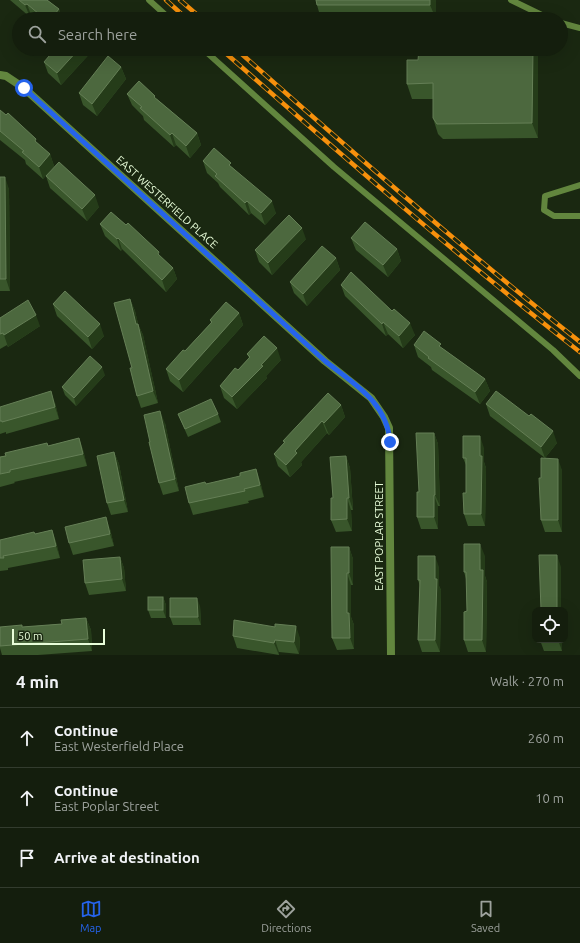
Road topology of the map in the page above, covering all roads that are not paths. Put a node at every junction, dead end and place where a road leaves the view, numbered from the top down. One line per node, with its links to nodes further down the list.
1 (149, 0): 3 (lane)
2 (511, 0): 4 (lane)
3 (162, 12)
4 (536, 12)
5 (568, 25): 6 (lane)
6 (580, 28)
7 (211, 56): 11 (lane)
8 (0, 75): 12 (street, EAST WESTERFIELD PLACE)
9 (580, 185): 10 (lane)
10 (580, 216)
11 (580, 376)
12 (384, 417): 13 (street, EAST POPLAR STREET)
13 (391, 655)

